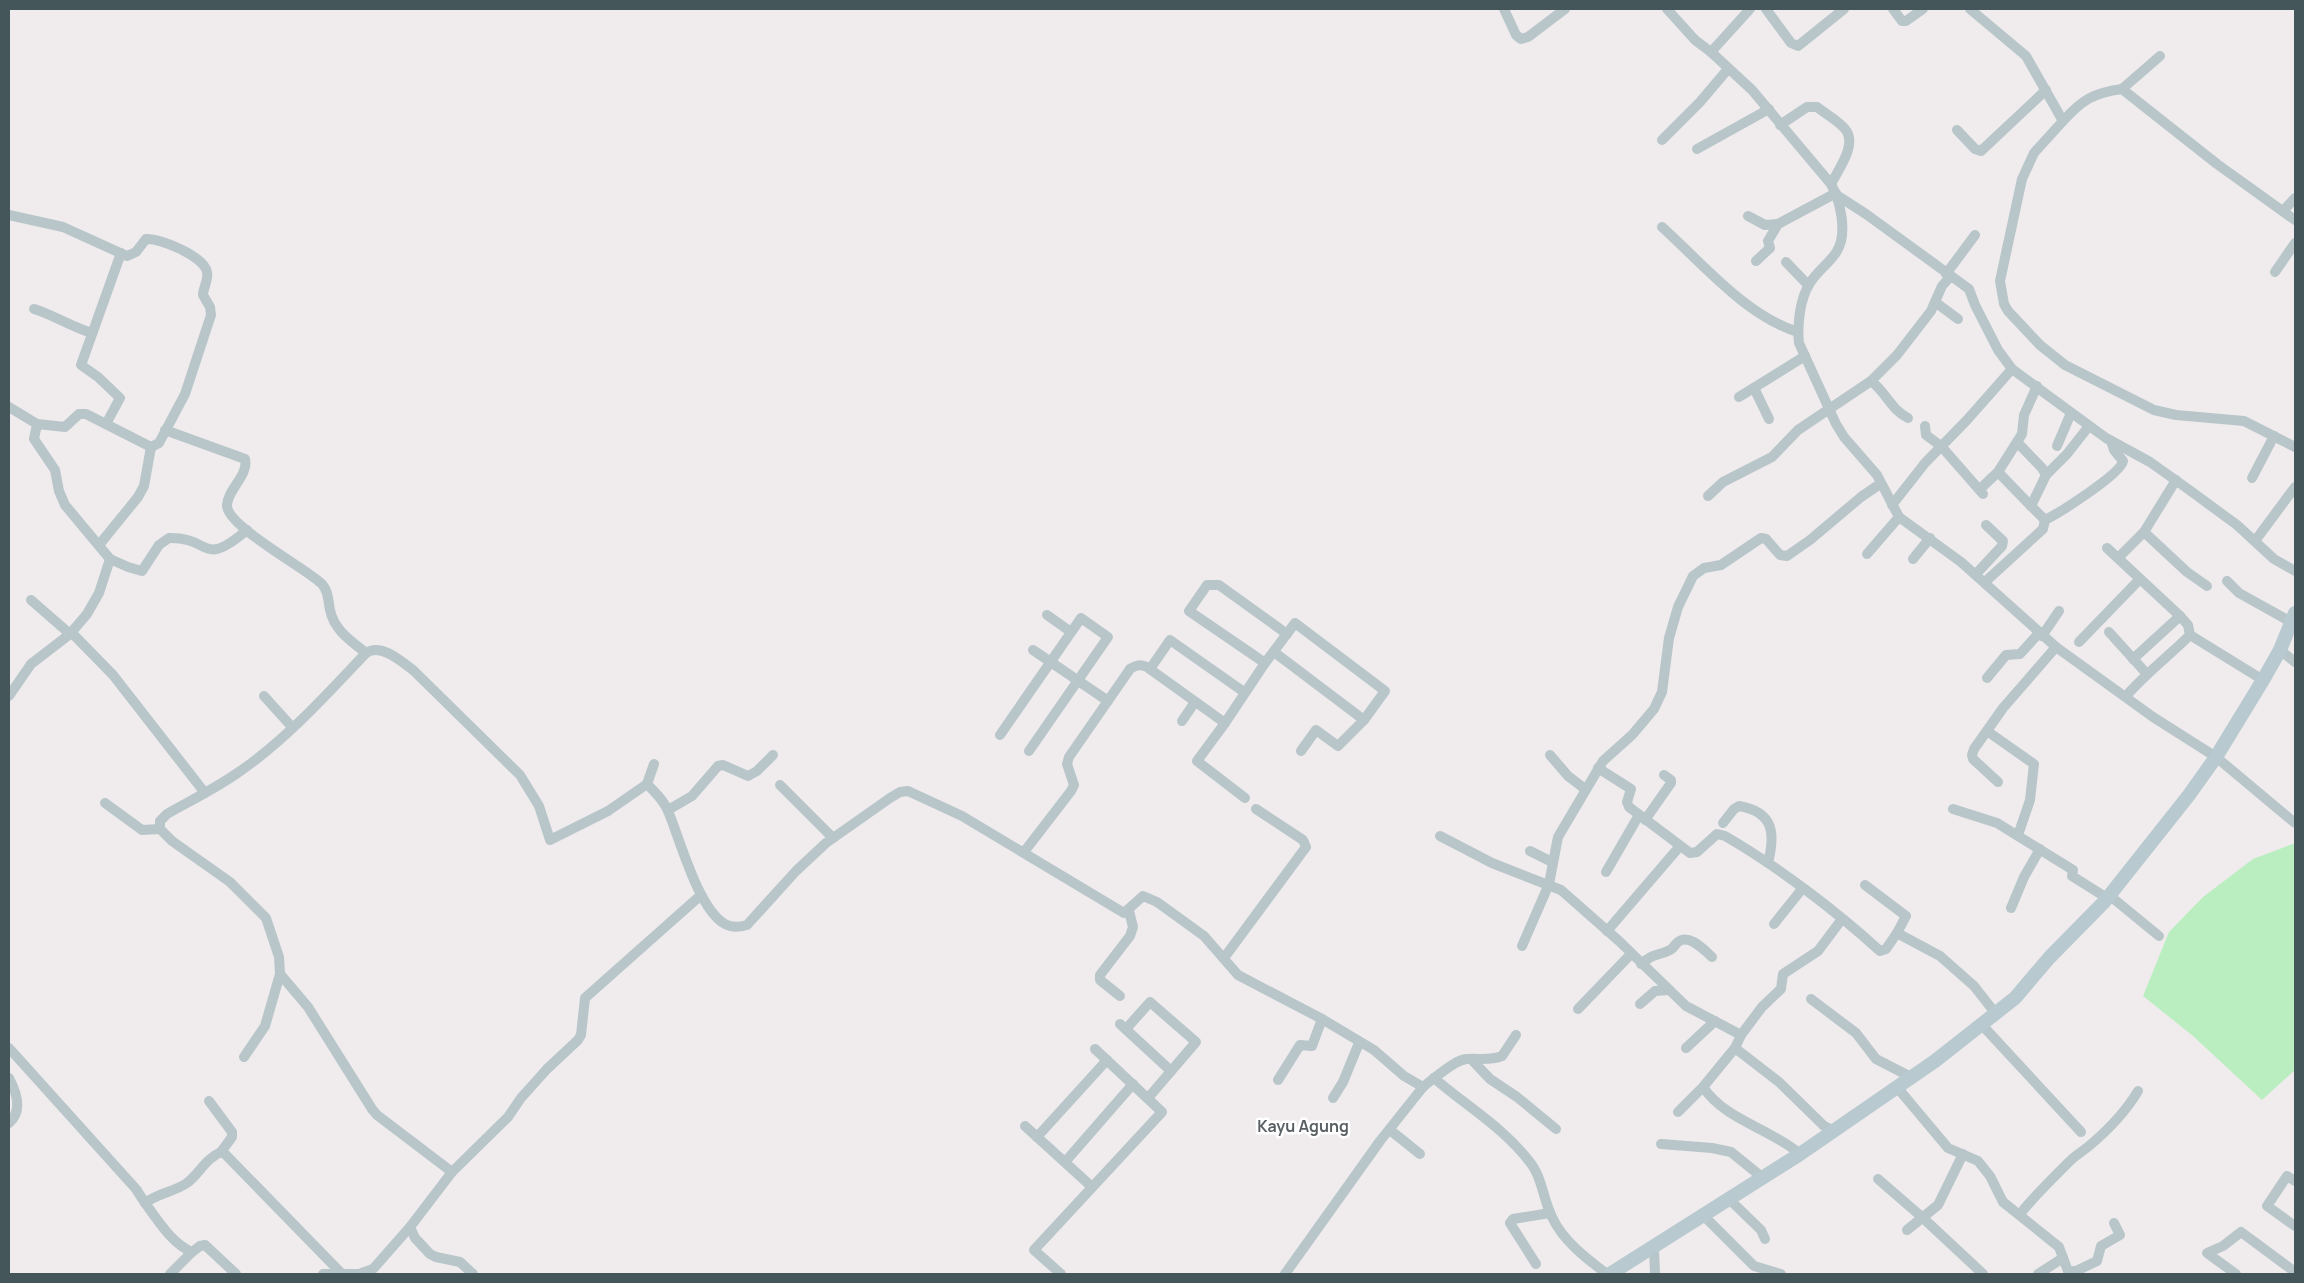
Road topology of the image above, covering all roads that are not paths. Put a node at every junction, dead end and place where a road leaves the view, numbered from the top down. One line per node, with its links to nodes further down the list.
1 (1504, 9): 2 (street)
2 (1565, 9)
3 (1667, 9): 10 (street)
4 (1750, 9): 10 (street)
5 (1766, 9): 6 (street)
6 (1844, 9)
7 (1893, 9): 8 (street)
8 (1924, 9)
9 (1970, 9): 14 (street)
10 (1711, 52): 12 (street)
11 (2160, 56): 13 (street)
12 (1728, 69): 15 (street); 19 (street)
13 (2122, 89): 16 (street); 23 (street)
14 (2046, 90): 16 (street); 18 (street)
15 (1769, 109): 17 (street); 20 (street)
16 (2063, 122): 58 (street)
17 (1780, 125): 21 (street); 21 (street)
18 (1957, 130)
19 (1662, 140)
20 (1697, 149)
21 (1835, 191): 27 (street); 35 (street); 36 (street)
22 (2295, 198): 23 (street)
23 (2283, 211): 26 (street)
24 (9, 215): 31 (street)
25 (1748, 216): 27 (street)
26 (2295, 220)
27 (1778, 224): 32 (street)
28 (1662, 227): 40 (street)
29 (1975, 235): 35 (street)
30 (2295, 243): 34 (street)
31 (121, 253): 41 (street); 57 (street)
32 (1756, 261)
33 (1786, 262): 36 (street)
34 (2275, 272)
35 (1949, 275): 37 (street); 43 (street)
36 (1808, 284): 40 (street)
37 (1935, 302): 39 (street); 44 (street)
38 (34, 309): 41 (street)
39 (1958, 319)
40 (1798, 332): 42 (street)
41 (92, 333): 54 (street)
42 (1804, 356): 46 (street); 49 (street)
43 (2012, 369): 45 (street); 61 (street)
44 (1871, 381): 49 (street); 51 (street)
45 (2036, 386): 50 (street); 60 (street)
46 (1754, 388): 47 (street); 52 (street)
47 (1739, 397)
48 (9, 407): 53 (street)
49 (1828, 411): 69 (street); 71 (street)
50 (2071, 413): 56 (street); 62 (street)
51 (1908, 418)
52 (1769, 419)
53 (37, 424): 54 (street); 81 (street)
54 (106, 424): 63 (street)
55 (1925, 426): 61 (street)
56 (2089, 426): 59 (street); 66 (street)
57 (165, 430): 63 (street); 77 (street)
58 (2274, 436): 64 (street); 67 (street)
59 (2111, 441): 68 (street); 75 (street)
60 (2017, 442): 65 (street); 66 (street)
61 (1942, 446): 65 (street); 72 (street)
62 (2057, 446)
63 (152, 447): 81 (street)
64 (2295, 447)
65 (1998, 472): 73 (street)
66 (2046, 475): 73 (street)
67 (2252, 478)
68 (2176, 480): 78 (street); 80 (street)
69 (1880, 484): 72 (street); 137 (street)
70 (2295, 487): 80 (street)
71 (1708, 496)
72 (1892, 505): 74 (street)
73 (2031, 506): 75 (street)
74 (1899, 517): 79 (street); 83 (street)
75 (2045, 520): 90 (street)
76 (1986, 525): 88 (street)
77 (247, 530): 85 (street); 109 (street)
78 (2144, 532): 84 (street); 92 (street)
79 (1930, 538): 86 (street); 88 (street)
80 (2254, 541): 87 (street)
81 (99, 546): 85 (street)
82 (2107, 548): 84 (street)
83 (1867, 554)
84 (2118, 558): 89 (street)
85 (110, 559): 100 (street)
86 (1912, 559)
87 (2295, 571)
88 (1976, 574): 90 (street)
89 (2140, 580): 96 (street); 104 (street)
90 (1985, 582): 102 (street)
91 (2227, 582): 97 (street)
92 (2207, 586)
93 (31, 600): 100 (street)
94 (2059, 611): 102 (street)
95 (1047, 615): 98 (street)
96 (2180, 616): 103 (street); 110 (street)
97 (2293, 617): 107 (street)
98 (1071, 632): 111 (street); 117 (street)
99 (2109, 632): 110 (street)
100 (70, 633): 120 (street); 143 (street)
101 (1287, 634): 108 (street); 113 (street); 125 (street)
102 (2040, 635): 105 (street); 116 (street)
103 (2190, 635): 115 (street); 118 (street)
104 (2079, 642)
105 (2056, 647): 122 (street); 129 (street)
106 (1034, 650): 111 (street)
107 (2280, 650): 112 (street); 118 (street)
108 (1274, 652): 113 (street); 125 (street)
109 (366, 653): 128 (street); 140 (street)
110 (2133, 658): 115 (street)
111 (1051, 662): 117 (street); 130 (street)
112 (2295, 662)
113 (1265, 663): 119 (street)
114 (1150, 669): 119 (street); 123 (street); 124 (street)
115 (2146, 673): 122 (street)
116 (1987, 678)
117 (1078, 680): 123 (street); 132 (street)
118 (2263, 680): 135 (street)
119 (1244, 692): 127 (street)
120 (9, 696)
121 (264, 696): 128 (street)
122 (2126, 696): 135 (street)
123 (1108, 701): 158 (street)
124 (1195, 702): 126 (street); 127 (street)
125 (1364, 720): 131 (street)
126 (1182, 721)
127 (1225, 724): 144 (street)
128 (292, 727): 143 (street)
129 (1987, 731): 139 (street); 153 (street)
130 (1000, 734)
131 (1301, 750)
132 (1029, 751)
133 (1550, 754): 142 (street)
134 (773, 755): 148 (street)
135 (2216, 758): 151 (street); 167 (street)
136 (654, 764): 140 (street)
137 (1598, 768): 142 (street); 149 (street)
138 (1664, 775): 149 (street)
139 (1998, 782)
140 (647, 784): 148 (street)
141 (780, 785): 155 (street)
142 (1585, 789): 160 (street)
143 (205, 793): 152 (street)
144 (1245, 798)
145 (105, 803): 152 (street)
146 (1256, 809): 178 (street)
147 (1954, 809): 153 (street)
148 (668, 810): 166 (street)
149 (1642, 818): 156 (street); 162 (street)
150 (1723, 823): 161 (street)
151 (2295, 823)
152 (160, 828): 180 (street)
153 (2018, 835): 157 (street)
154 (1440, 836): 163 (street)
155 (833, 838): 158 (street); 166 (street)
156 (1680, 846): 161 (street); 172 (street)
157 (2040, 849): 167 (street); 168 (street)
158 (1024, 852): 169 (street)
159 (1530, 852): 160 (street)
160 (1552, 862): 163 (street)
161 (1768, 863): 165 (street)
162 (1606, 872)
163 (1549, 884): 172 (street); 175 (street)
164 (1865, 885): 173 (street)
165 (1802, 889): 170 (street); 171 (street)
166 (701, 895): 227 (street)
167 (2108, 896): 174 (street); 186 (street)
168 (2011, 908)
169 (1129, 911): 178 (street); 182 (street)
170 (1842, 919): 173 (street); 191 (street)
171 (1774, 924)
172 (1607, 931): 176 (street)
173 (1897, 933): 186 (street)
174 (2159, 936)
175 (1522, 946)
176 (1631, 954): 179 (street); 185 (street)
177 (1712, 957): 179 (street)
178 (1224, 958): 187 (street)
179 (1641, 964): 181 (street)
180 (280, 974): 197 (street); 227 (street)
181 (1669, 990): 184 (street); 188 (street)
182 (1120, 996)
183 (1811, 998): 201 (street)
184 (1640, 1004)
185 (1578, 1009)
186 (1996, 1014): 189 (street)
187 (1322, 1019): 192 (street); 204 (street)
188 (1714, 1021): 191 (street); 194 (street)
189 (1982, 1026): 201 (street); 219 (street)
190 (1516, 1034): 199 (street)
191 (1741, 1034): 195 (street)
192 (1359, 1043): 207 (street); 211 (street)
193 (9, 1048): 233 (street)
194 (1686, 1048)
195 (1735, 1048): 208 (street); 218 (street)
196 (1095, 1049): 198 (street)
197 (244, 1056)
198 (1107, 1060): 205 (street); 220 (street)
199 (1472, 1060): 203 (street); 216 (street)
200 (1171, 1071): 200 (street); 210 (street)
201 (1911, 1077): 206 (street)
202 (9, 1078): 214 (street)
203 (1434, 1078): 207 (street); 234 (street)
204 (1278, 1080)
205 (1133, 1084): 210 (street); 226 (street)
206 (1896, 1086): 218 (street); 225 (street)
207 (1423, 1087): 217 (street)
208 (1703, 1087): 213 (street); 224 (street)
209 (2138, 1091): 236 (street)
210 (1148, 1098): 231 (street)
211 (1333, 1098)
212 (209, 1101): 222 (street)
213 (1678, 1112)
214 (9, 1123)
215 (1025, 1126): 220 (street)
216 (1556, 1129)
217 (1390, 1130): 223 (street); 255 (street)
218 (1833, 1130): 224 (street)
219 (2081, 1132)
220 (1037, 1137): 226 (street)
221 (1661, 1144): 228 (street)
222 (221, 1152): 233 (street); 251 (street)
223 (1420, 1154)
224 (1800, 1154): 228 (street)
225 (1963, 1154): 236 (street); 237 (street)
226 (1064, 1162): 231 (street)
227 (452, 1172): 240 (street)
228 (1763, 1178): 232 (street)
229 (1878, 1179): 237 (street)
230 (2295, 1181): 239 (street)
231 (1092, 1187): 254 (street)
232 (1729, 1199): 235 (street); 242 (street)
233 (145, 1203): 244 (street)
234 (1550, 1212): 246 (street); 256 (street)
235 (1702, 1214): 243 (street); 258 (street)
236 (2020, 1214): 245 (street)
237 (1923, 1218): 241 (street); 259 (street)
238 (2114, 1223): 245 (street)
239 (2295, 1226)
240 (410, 1227): 252 (street); 253 (street)
241 (1907, 1230)
242 (1765, 1239)
243 (1654, 1248): 256 (street); 257 (street)
244 (192, 1252): 248 (street); 249 (street)
245 (2063, 1258): 260 (street)
246 (1536, 1264)
247 (2295, 1272): 261 (street)
248 (170, 1274)
249 (236, 1274)
250 (324, 1274): 251 (street)
251 (342, 1274): 252 (street)
252 (351, 1274)
253 (473, 1274)
254 (1061, 1274)
255 (1287, 1274)
256 (1609, 1274)
257 (1655, 1274)
258 (1782, 1274)
259 (1983, 1274)
260 (2038, 1274)
261 (2236, 1274)

